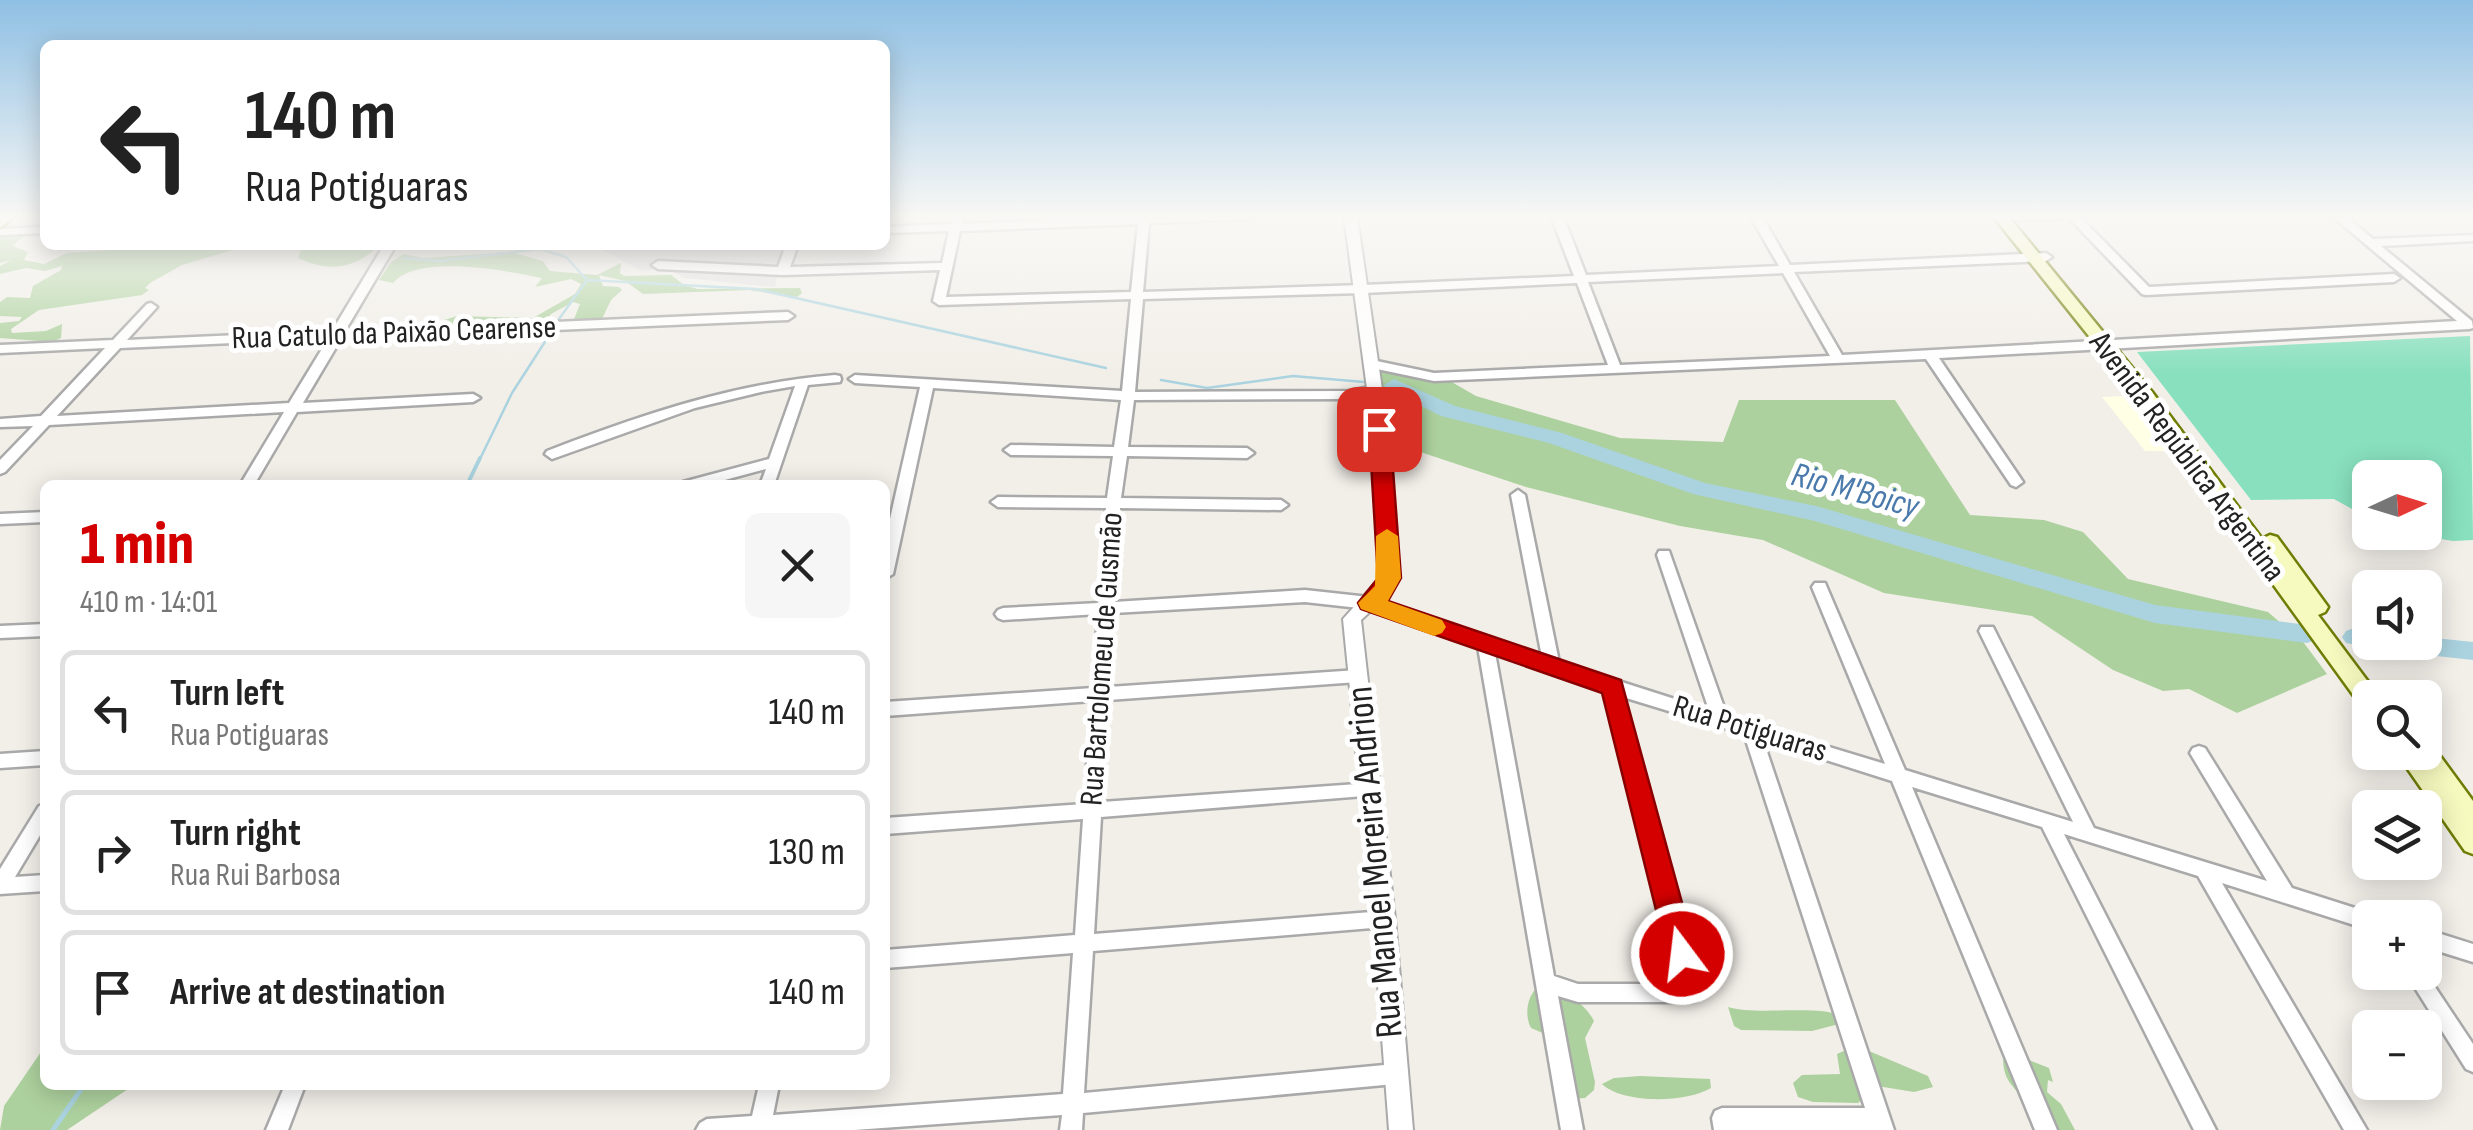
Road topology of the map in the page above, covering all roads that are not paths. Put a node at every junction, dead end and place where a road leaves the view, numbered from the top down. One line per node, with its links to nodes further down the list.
1 (376, 269): 21 (street)
2 (742, 269): 13 (street)
3 (856, 269): 13 (street)
4 (945, 269): 17 (street)
5 (1140, 269): 17 (street, Rua Bartolomeu de Gusmão)
6 (1359, 269): 16 (street)
7 (1576, 269): 15 (street)
8 (1786, 269): 9 (street); 15 (street); 26 (street)
9 (1792, 269)
10 (2049, 269): 23 (main road, Avenida República Argentina)
11 (2124, 269): 14 (street)
12 (2401, 269): 20 (street)
13 (782, 271)
14 (2394, 278)
15 (1580, 280): 16 (street); 28 (street)
16 (1363, 289): 17 (street); 27 (street)
17 (1137, 298): 34 (street, Rua Bartolomeu de Gusmão)
18 (152, 307): 22 (street)
19 (788, 316): 21 (street, Rua Catulo da Paixão Cearense)
20 (2471, 326): 23 (street)
21 (334, 337): 22 (street, Rua Catulo da Paixão Cearense); 36 (street)
22 (117, 344): 24 (street, Rua Catulo da Paixão Cearense); 37 (street)
23 (2110, 345): 25 (street); 67 (main road, Avenida República Argentina); 68 (main road, Avenida República Argentina)
24 (0, 349)
25 (1930, 355): 26 (street); 48 (street)
26 (1839, 360): 28 (street)
27 (1372, 364): 28 (street); 33 (street)
28 (1616, 370)
29 (835, 380): 31 (street)
30 (861, 380): 32 (street)
31 (803, 381): 42 (street); 43 (street)
32 (927, 385): 34 (street); 55 (street)
33 (1374, 390): 34 (street); 58 (street)
34 (1128, 396): 40 (street, Rua Bartolomeu de Gusmão)
35 (473, 398): 36 (street)
36 (291, 407): 37 (street); 45 (street)
37 (44, 421): 38 (street); 44 (street)
38 (0, 423)
39 (1011, 450): 40 (street)
40 (1119, 452): 41 (street); 51 (street, Rua Bartolomeu de Gusmão)
41 (1247, 453)
42 (552, 454)
43 (774, 462): 46 (street); 47 (street)
44 (0, 469)
45 (249, 480)
46 (707, 480)
47 (768, 480)
48 (2016, 482)
49 (1518, 495): 65 (street)
50 (998, 502): 51 (street)
51 (1113, 505): 52 (street); 59 (street, Rua Bartolomeu de Gusmão)
52 (1282, 505)
53 (40, 517): 54 (street)
54 (0, 519)
55 (890, 552)
56 (1664, 555): 72 (street)
57 (1820, 587): 79 (street)
58 (1370, 603): 59 (street, Rua Potiguaras); 64 (street, Rua Potiguaras); 66 (street, Rua Manoel Moreira Andrion)
59 (1105, 610): 60 (street, Rua Potiguaras); 70 (street, Rua Bartolomeu de Gusmão)
60 (1003, 614)
61 (40, 630): 63 (street)
62 (1987, 631): 86 (street)
63 (0, 632)
64 (1486, 646): 65 (street, Rua Potiguaras); 98 (street)
65 (1552, 666): 69 (street, Rua Potiguaras)
66 (1358, 676): 70 (street); 80 (street, Rua Manoel Moreira Andrion)
67 (2355, 680)
68 (2371, 680)
69 (1612, 687): 72 (street, Rua Potiguaras); 98 (street)
70 (1100, 696): 71 (street); 81 (street, Rua Bartolomeu de Gusmão)
71 (890, 709)
72 (1720, 718): 73 (street, Rua Potiguaras)
73 (1750, 728): 79 (street, Rua Potiguaras); 106 (street)
74 (2199, 753): 91 (street)
75 (40, 758): 76 (street)
76 (0, 761)
77 (2420, 770): 87 (main road)
78 (2437, 770): 83 (main road)
79 (1894, 773): 84 (street, Rua Potiguaras); 113 (street)
80 (1371, 790): 81 (street); 93 (street, Rua Manoel Moreira Andrion)
81 (1090, 809): 85 (street); 94 (street, Rua Bartolomeu de Gusmão)
82 (40, 819): 90 (street)
83 (2473, 819)
84 (2048, 821): 86 (street, Rua Potiguaras); 114 (street)
85 (890, 826)
86 (2090, 836): 88 (street, Rua Potiguaras)
87 (2473, 844)
88 (2204, 870): 91 (street, Rua Potiguaras); 115 (street)
89 (40, 883): 90 (street)
90 (0, 885)
91 (2286, 896): 92 (street, Rua Potiguaras)
92 (2352, 916)
93 (1384, 918): 94 (street); 101 (street, Rua Manoel Moreira Andrion)
94 (1083, 943): 97 (street); 104 (street, Rua Bartolomeu de Gusmão)
95 (2442, 943): 96 (street)
96 (2473, 953)
97 (890, 959)
98 (1546, 983): 112 (street)
99 (2426, 990): 100 (street)
100 (2473, 1062)
101 (1395, 1074): 104 (street); 111 (street, Rua Manoel Moreira Andrion)
102 (293, 1090): 108 (street)
103 (768, 1090): 107 (street)
104 (1072, 1104): 107 (street); 110 (street, Rua Bartolomeu de Gusmão)
105 (1724, 1124): 106 (street)
106 (1881, 1124)
107 (759, 1128): 109 (street)
108 (277, 1130)
109 (707, 1130)
110 (1071, 1130)
111 (1400, 1130)
112 (1572, 1130)
113 (2046, 1130)
114 (2205, 1130)
115 (2356, 1130)

